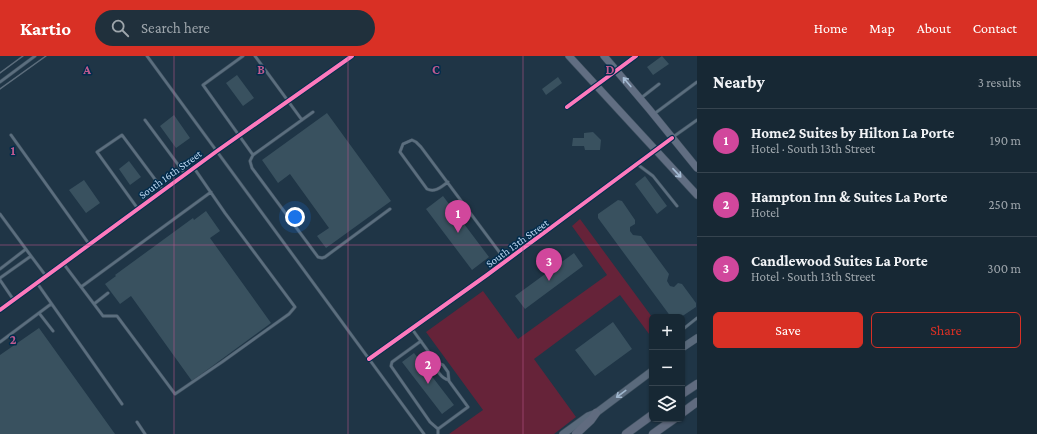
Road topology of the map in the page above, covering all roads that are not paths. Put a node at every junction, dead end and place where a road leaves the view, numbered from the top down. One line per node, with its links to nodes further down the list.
1 (35, 56): 10 (lane)
2 (147, 56): 25 (lane)
3 (243, 56): 23 (lane)
4 (255, 56): 15 (lane)
5 (352, 56): 15 (street, South 16th Street)
6 (569, 56): 13 (main road)
7 (604, 56): 9 (main road)
8 (636, 56): 9 (street)
9 (617, 70): 13 (street); 14 (main road, one-way to 9)
10 (0, 82)
11 (697, 82): 18 (lane)
12 (659, 84): 14 (lane)
13 (596, 85): 16 (street); 26 (main road)
14 (640, 98): 18 (main road)
15 (288, 101): 20 (lane); 23 (street, South 16th Street)
16 (567, 107)
17 (313, 112): 20 (lane)
18 (654, 114): 24 (main road)
19 (146, 120): 31 (lane)
20 (302, 120): 27 (lane)
21 (697, 120): 24 (lane)
22 (10, 135): 40 (lane)
23 (240, 135): 25 (street, South 16th Street); 27 (lane)
24 (672, 138): 26 (street, South 13th Street); 30 (main road)
25 (217, 151): 29 (street, South 16th Street); 64 (lane)
26 (656, 151): 28 (street, South 13th Street); 35 (main road, one-way to 35)
27 (253, 155): 38 (lane)
28 (638, 164): 36 (lane); 43 (street, South 13th Street)
29 (194, 168): 31 (street, South 16th Street); 34 (lane)
30 (697, 168)
31 (185, 174): 33 (street, South 16th Street)
32 (448, 182): 32 (lane); 43 (lane)
33 (163, 190): 37 (street, South 16th Street); 37 (lane)
34 (211, 192): 49 (lane); 53 (lane)
35 (697, 195)
36 (677, 206)
37 (138, 209): 40 (street, South 16th Street)
38 (390, 209)
39 (0, 214): 41 (lane)
40 (89, 244): 44 (street, South 16th Street)
41 (26, 249): 42 (lane); 45 (lane)
42 (31, 256): 46 (lane); 47 (lane)
43 (506, 261): 57 (street, South 13th Street)
44 (63, 263): 46 (street, South 16th Street); 49 (lane)
45 (0, 269)
46 (46, 276): 48 (street, South 16th Street)
47 (0, 279): 51 (lane)
48 (36, 283): 51 (street, South 16th Street); 52 (lane)
49 (81, 287): 53 (lane)
50 (108, 293): 53 (lane)
51 (14, 300): 54 (street, South 16th Street)
52 (51, 304): 55 (lane); 71 (lane)
53 (94, 304)
54 (0, 310)
55 (39, 313): 59 (lane); 62 (lane)
56 (697, 318): 58 (lane)
57 (412, 328): 61 (lane); 64 (street, South 13th Street)
58 (685, 328)
59 (53, 331)
60 (697, 338): 63 (main road)
61 (421, 341): 65 (lane); 77 (lane)
62 (0, 342)
63 (685, 346)
64 (369, 359): 79 (lane)
65 (436, 362): 67 (lane); 67 (lane)
66 (649, 373): 73 (main road, one-way to 73)
67 (449, 380): 77 (lane)
68 (697, 384): 69 (highway)
69 (685, 392)
70 (697, 402): 72 (highway)
71 (122, 404)
72 (685, 411)
73 (596, 413): 81 (main road); 82 (highway)
74 (649, 418): 83 (highway)
75 (137, 422): 78 (lane)
76 (670, 422): 84 (highway)
77 (438, 429): 80 (lane)
78 (145, 434)
79 (424, 434)
80 (438, 434)
81 (563, 434)
82 (576, 434)
83 (626, 434)
84 (653, 434)

